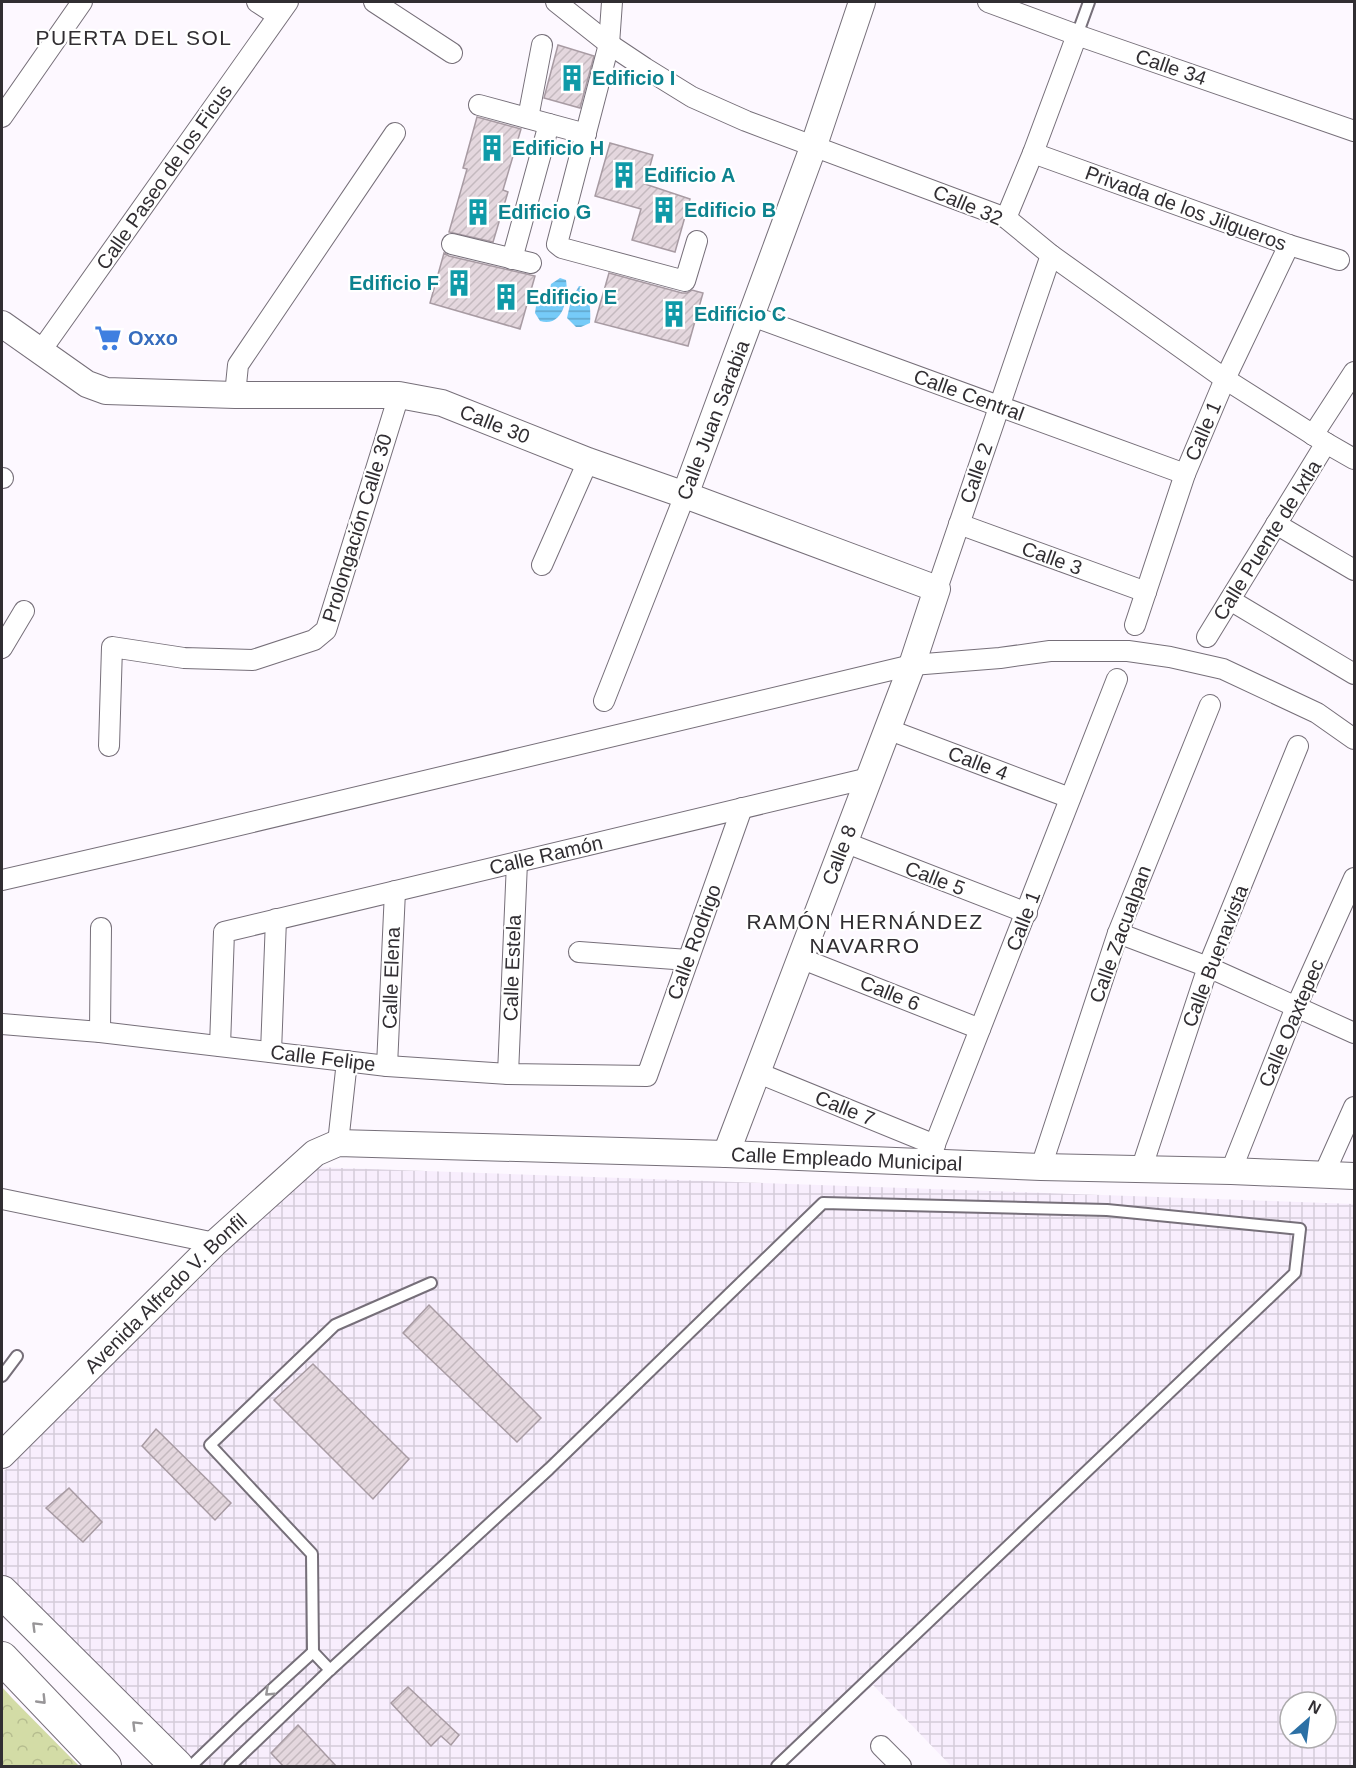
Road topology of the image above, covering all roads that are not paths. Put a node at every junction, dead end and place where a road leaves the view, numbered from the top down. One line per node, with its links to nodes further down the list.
1 (82, 2): 15 (street)
2 (257, 2): 9 (street)
3 (374, 2): 13 (street)
4 (556, 2): 11 (street, Calle 32)
5 (612, 2): 11 (street)
6 (862, 2): 21 (street, Calle Juan Sarabia)
7 (988, 2): 10 (street, Calle 34)
8 (1089, 2): 10 (lane)
9 (283, 8): 31 (street, Calle Paseo de los Ficus)
10 (1077, 34): 18 (street, Calle 34); 22 (street)
11 (609, 44): 20 (street); 21 (street, Calle 32)
12 (542, 45): 16 (street)
13 (452, 53)
14 (479, 105): 16 (street)
15 (2, 117)
16 (528, 118): 17 (street)
17 (549, 124): 20 (street); 25 (street)
18 (1354, 131)
19 (395, 133): 34 (street)
20 (586, 134): 24 (street)
21 (814, 145): 23 (street, Calle 32); 29 (street, Calle Juan Sarabia)
22 (1034, 153): 23 (street); 26 (street, Privada de los Jilgueros)
23 (1006, 219): 27 (street, Calle 32)
24 (697, 241)
25 (452, 244)
26 (1289, 245): 28 (street, Privada de los Jilgueros); 33 (street, Calle 1)
27 (1051, 255): 33 (street, Calle 32); 36 (street, Calle 2)
28 (1339, 261)
29 (752, 316): 36 (street, Calle Central); 41 (street, Calle Juan Sarabia)
30 (2, 324): 31 (street, Calle 30)
31 (40, 352): 34 (street, Calle 30)
32 (1354, 372): 37 (street, Calle Puente de Ixtla)
33 (1225, 379): 37 (street, Calle 32); 40 (street, Calle 1)
34 (235, 395): 35 (street, Calle 30)
35 (399, 395): 39 (street, Calle 30); 60 (street, Prolongación Calle 30)
36 (1000, 406): 40 (street, Calle Central); 42 (street, Calle 2)
37 (1320, 439): 38 (street, Calle 32); 43 (street, Calle Puente de Ixtla)
38 (1354, 459)
39 (588, 461): 41 (street, Calle 30); 44 (street)
40 (1185, 474): 47 (street, Calle 1)
41 (684, 495): 46 (street, Calle 30); 56 (street, Calle Juan Sarabia)
42 (959, 524): 46 (street, Calle 2); 47 (street, Calle 3)
43 (1276, 525): 45 (street); 48 (street, Calle Puente de Ixtla)
44 (542, 565)
45 (1354, 570)
46 (937, 589): 53 (street, Calle 8)
47 (1146, 592): 50 (street, Calle 1)
48 (1230, 600): 51 (street, Calle Puente de Ixtla); 54 (street)
49 (24, 611): 52 (street)
50 (1135, 625)
51 (1207, 637)
52 (2, 648)
53 (912, 664): 58 (street, Calle 8); 59 (street); 68 (street)
54 (1354, 674)
55 (1117, 679): 63 (street, Calle 1)
56 (604, 701)
57 (1210, 705): 73 (street, Calle Zacualpan)
58 (887, 729): 62 (street, Calle 8); 63 (street, Calle 4)
59 (1354, 739)
60 (109, 746)
61 (1298, 746): 77 (street, Calle Buenavista)
62 (869, 778): 64 (street, Calle Ramón); 65 (street, Calle 8)
63 (1070, 798): 70 (street, Calle 1)
64 (742, 808): 66 (street, Calle Ramón); 76 (street, Calle Rodrigo)
65 (844, 842): 70 (street, Calle 5); 75 (street, Calle 8)
66 (517, 862): 69 (street, Calle Ramón); 88 (street, Calle Estela)
67 (1354, 878): 78 (street, Calle Oaxtepec)
68 (2, 880)
69 (395, 891): 71 (street, Calle Ramón); 86 (street, Calle Elena)
70 (1027, 913): 80 (street, Calle 1)
71 (276, 919): 83 (street, Calle Ramón); 84 (street)
72 (101, 928): 81 (street)
73 (1118, 933): 77 (street); 94 (street, Calle Zacualpan)
74 (579, 952): 76 (street)
75 (800, 958): 80 (street, Calle 6); 87 (street, Calle 8)
76 (688, 960): 89 (street, Calle Rodrigo)
77 (1208, 967): 78 (street); 95 (street, Calle Buenavista)
78 (1296, 1007): 82 (street); 96 (street, Calle Oaxtepec)
79 (2, 1024): 81 (street, Calle Felipe)
80 (981, 1029): 92 (street, Calle 1)
81 (100, 1032): 83 (street, Calle Felipe)
82 (1354, 1033)
83 (220, 1046): 84 (street, Calle Felipe)
84 (271, 1052): 85 (street, Calle Felipe)
85 (347, 1061): 86 (street, Calle Felipe); 91 (street)
86 (387, 1066): 88 (street, Calle Felipe)
87 (756, 1072): 92 (street, Calle 7); 93 (street, Calle 8)
88 (508, 1074): 89 (street, Calle Felipe)
89 (647, 1076)
90 (1354, 1107): 97 (street)
91 (338, 1143): 93 (street, Calle Empleado Municipal); 100 (street, Avenida Alfredo V. Bonfil)
92 (931, 1153): 93 (street, Calle Empleado Municipal); 94 (street, Calle Empleado Municipal)
93 (726, 1154)
94 (1041, 1167): 95 (street, Calle Empleado Municipal)
95 (1141, 1170): 96 (street, Calle Empleado Municipal)
96 (1231, 1171): 97 (street, Calle Empleado Municipal)
97 (1323, 1174): 98 (street, Calle Empleado Municipal)
98 (1354, 1176)
99 (2, 1199): 100 (street)
100 (215, 1243): 104 (street, Avenida Alfredo V. Bonfil)
101 (431, 1283): 106 (lane)
102 (17, 1356): 103 (lane)
103 (2, 1376)
104 (2, 1455)
105 (2, 1592): 110 (main road, one-way to 105)
106 (313, 1652): 108 (lane); 112 (lane, one-way to 112)
107 (2, 1658): 111 (main road, one-way to 111)
108 (330, 1670): 113 (lane); 114 (lane)
109 (881, 1746): 115 (street)
110 (162, 1761)
111 (105, 1767)
112 (191, 1767)
113 (230, 1767)
114 (777, 1767)
115 (901, 1767)

